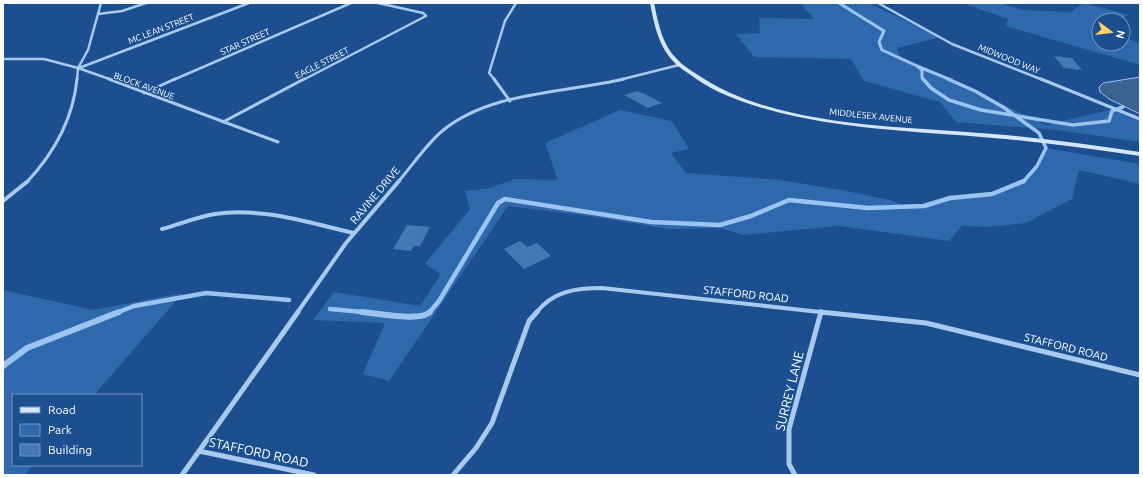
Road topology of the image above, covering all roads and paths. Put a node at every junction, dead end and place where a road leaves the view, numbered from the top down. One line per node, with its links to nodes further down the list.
1 (101, 3): 9 (street)
2 (146, 3): 9 (street)
3 (249, 3): 12 (street, MC LEAN STREET)
4 (351, 3): 13 (street, STAR STREET)
5 (378, 3): 16 (street, EAGLE STREET)
6 (516, 3): 14 (street)
7 (652, 3): 11 (street, MIDDLESEX AVENUE)
8 (878, 3): 15 (street, MIDWOOD WAY)
9 (98, 14): 12 (street)
10 (3, 59): 12 (street, BLOCK AVENUE)
11 (679, 65): 14 (street, RAVINE DRIVE); 18 (street, MIDDLESEX AVENUE)
12 (78, 68): 13 (street, BLOCK AVENUE); 19 (street)
13 (144, 93): 16 (street, BLOCK AVENUE)
14 (510, 101): 21 (street, RAVINE DRIVE)
15 (1140, 119)
16 (223, 122): 17 (street, BLOCK AVENUE)
17 (278, 142)
18 (1140, 154)
19 (3, 202)
20 (162, 229): 21 (street)
21 (354, 233): 24 (street, RAVINE DRIVE)
22 (821, 312): 23 (street, STAFFORD ROAD); 27 (street, STAFFORD ROAD); 28 (street, SURREY LANE)
23 (1140, 375)
24 (199, 451): 25 (street, RAVINE DRIVE); 26 (street, STAFFORD ROAD)
25 (182, 475)
26 (314, 475)
27 (453, 475)
28 (795, 475)

